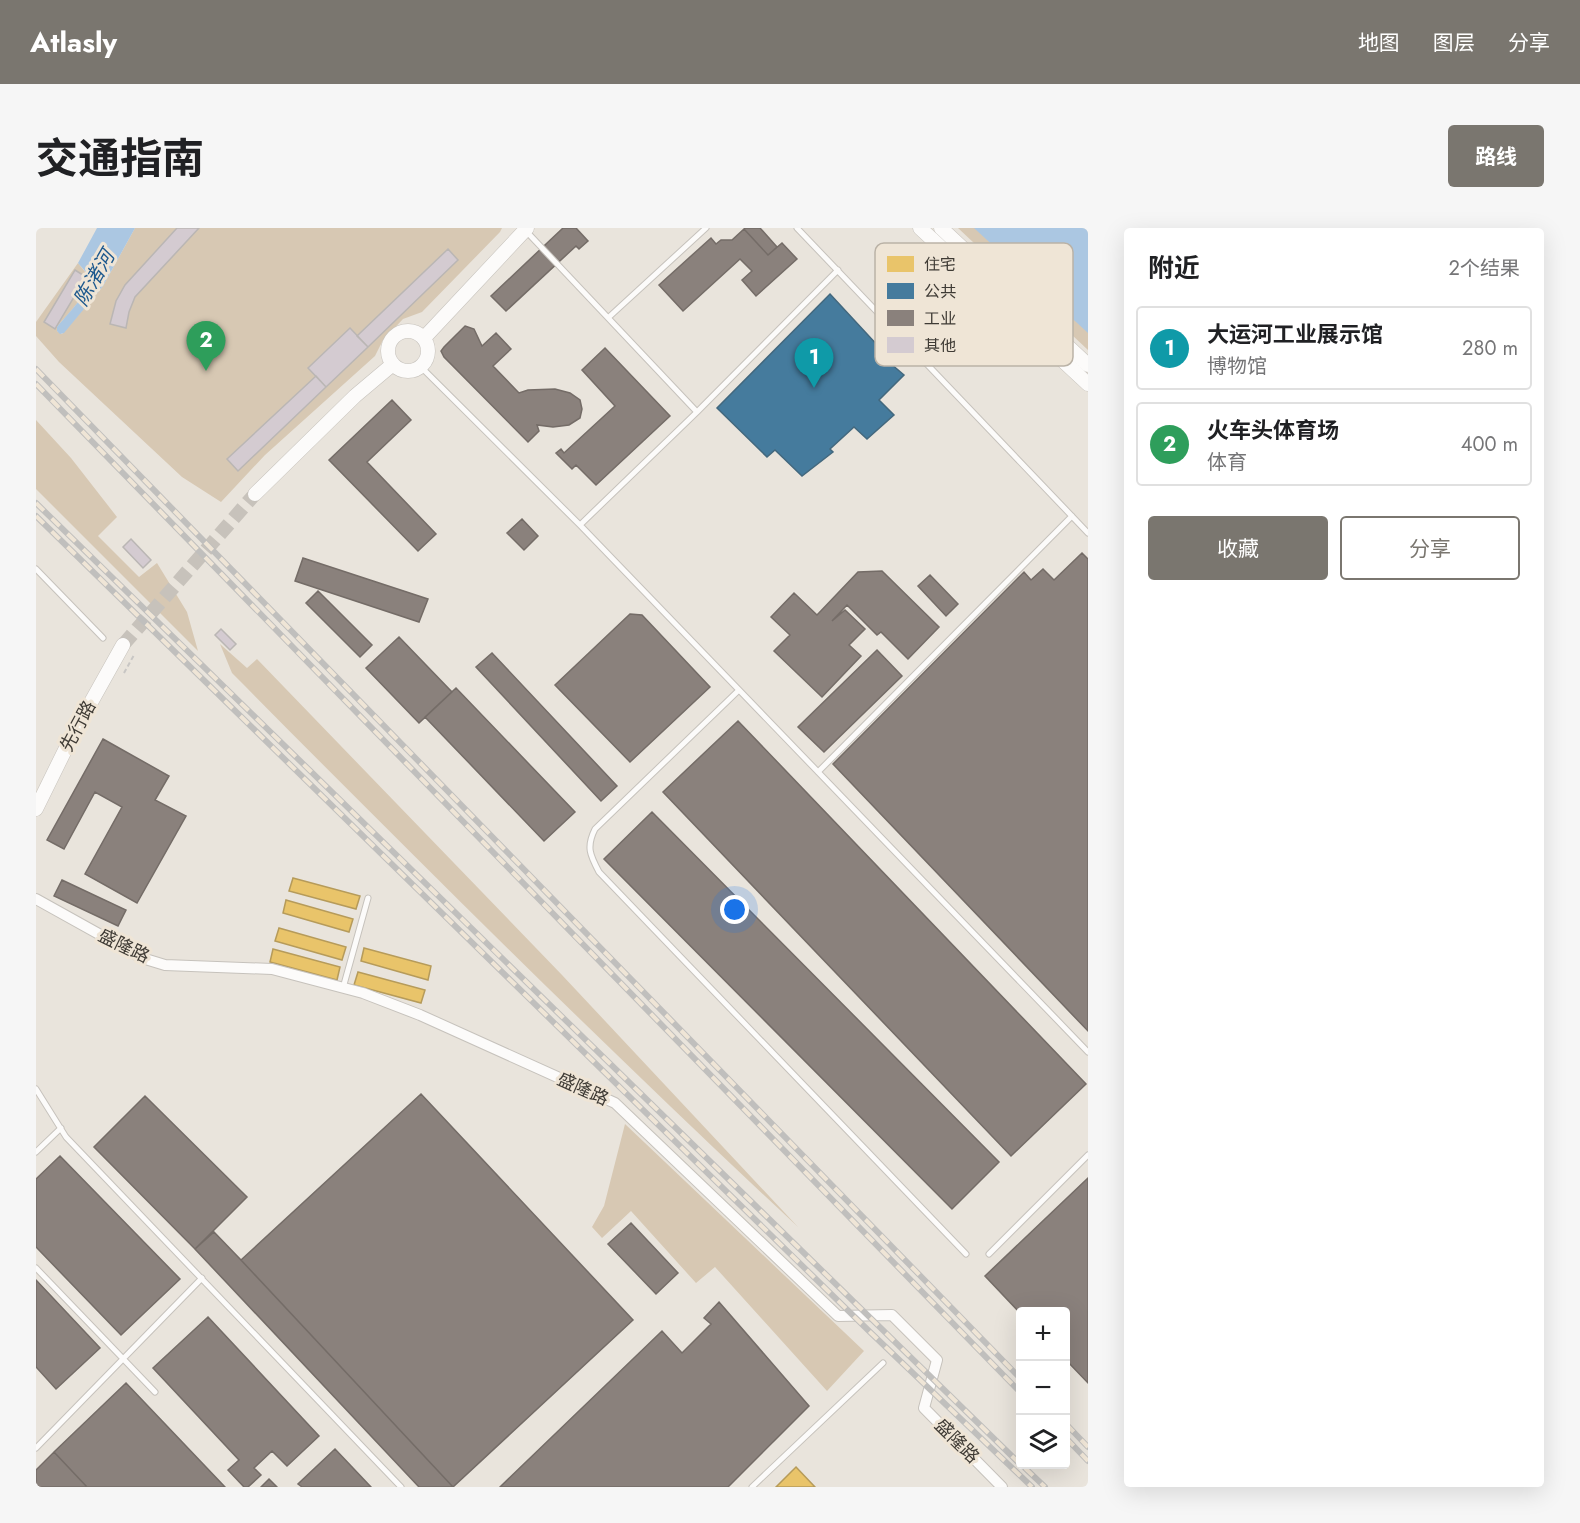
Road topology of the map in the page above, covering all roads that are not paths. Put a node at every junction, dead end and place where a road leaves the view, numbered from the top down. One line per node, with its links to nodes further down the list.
1 (525, 228): 10 (lane); 11 (street)
2 (706, 228): 10 (lane)
3 (797, 228): 8 (lane)
4 (920, 228): 6 (street)
5 (941, 228): 7 (street)
6 (936, 243)
7 (957, 243)
8 (838, 270): 9 (lane); 19 (lane)
9 (875, 309)
10 (609, 317): 19 (lane)
11 (424, 338): 13 (street); 17 (street)
12 (1073, 351): 14 (street)
13 (393, 364): 17 (street); 20 (street)
14 (1088, 365)
15 (929, 366): 21 (lane)
16 (1069, 366): 18 (street)
17 (421, 367): 22 (lane)
18 (1088, 384)
19 (697, 412): 22 (lane)
20 (255, 494)
21 (1072, 516): 23 (lane); 28 (lane)
22 (579, 525): 27 (lane)
23 (1088, 533)
24 (36, 569): 25 (lane)
25 (103, 638)
26 (123, 645): 29 (street, 先行路)
27 (739, 690): 28 (lane); 38 (lane)
28 (818, 772): 33 (lane)
29 (36, 808)
30 (368, 898): 32 (lane)
31 (36, 899): 32 (street, 盛隆路)
32 (343, 988): 48 (street, 盛隆路)
33 (1088, 1052)
34 (36, 1089): 35 (lane)
35 (61, 1128): 36 (lane); 41 (lane)
36 (36, 1152)
37 (1088, 1155): 39 (lane)
38 (966, 1254)
39 (989, 1254)
40 (36, 1268): 42 (lane)
41 (201, 1278): 42 (lane); 46 (lane)
42 (123, 1357): 44 (lane); 45 (lane)
43 (883, 1363): 47 (lane)
44 (155, 1392)
45 (36, 1448)
46 (401, 1487)
47 (752, 1487)
48 (1002, 1487)

